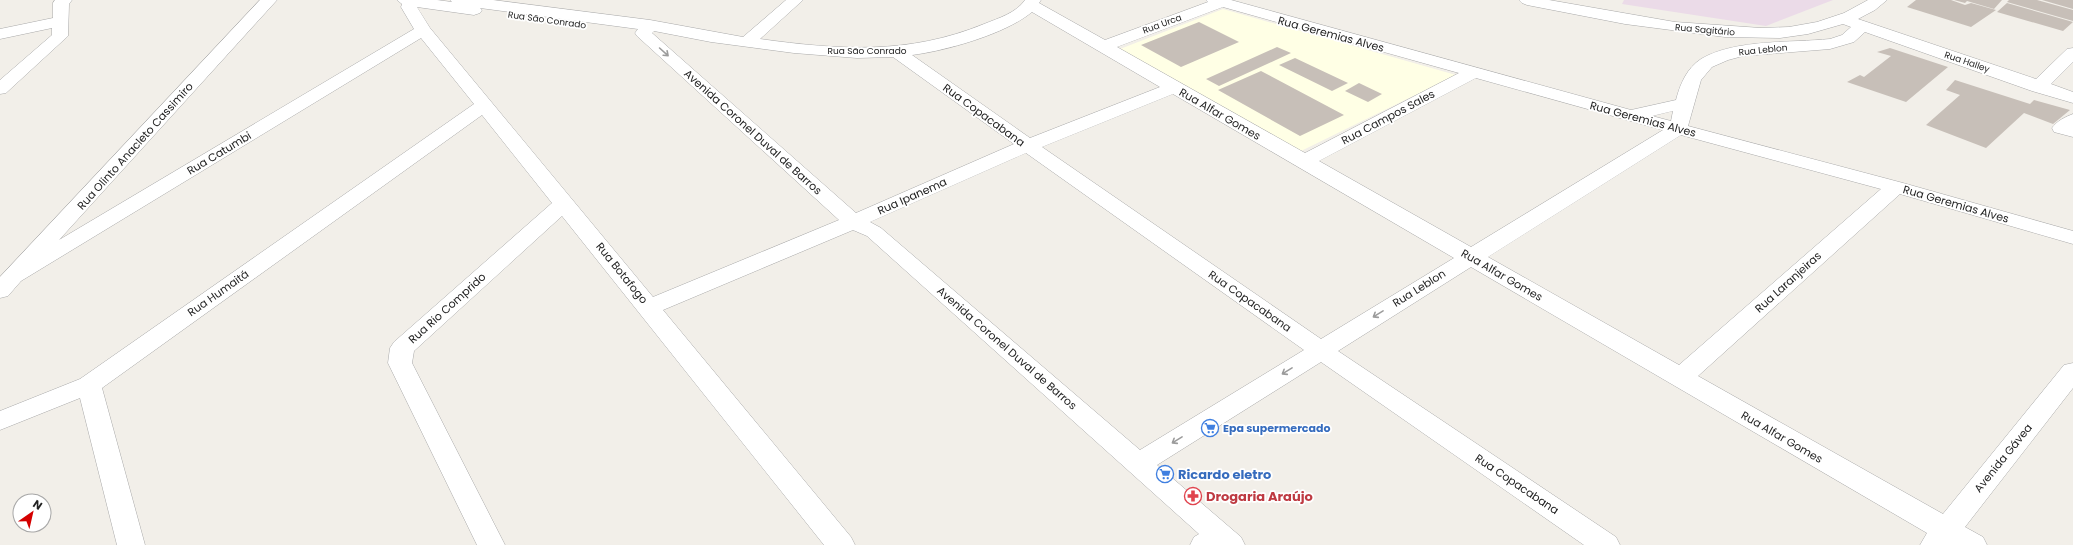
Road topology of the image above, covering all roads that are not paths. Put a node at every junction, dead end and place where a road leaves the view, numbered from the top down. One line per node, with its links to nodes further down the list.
1 (64, 0): 12 (street)
2 (269, 0): 41 (street, Rua Olinto Anacleto Cassimiro)
3 (408, 0): 14 (street, Rua São Conrado); 15 (street, Rua Botafogo)
4 (458, 0): 14 (street, Rua São Conrado)
5 (795, 0): 18 (street)
6 (1527, 0): 10 (street, Rua Sagitário)
7 (1879, 0): 11 (street, Rua Sagitário)
8 (1032, 2): 19 (street, Rua Alfar Gomes); 20 (street, Rua São Conrado)
9 (1217, 2): 19 (street, Rua Urca); 23 (street, Rua Geremias Alves)
10 (1595, 7): 11 (street, Rua Sagitário)
11 (1844, 20): 13 (street, Rua Halley)
12 (60, 22): 17 (street); 26 (street)
13 (1862, 26): 25 (street, Rua Halley); 28 (street, Rua Leblon)
14 (646, 29): 16 (street, Rua São Conrado); 22 (street, Avenida Coronel Duval de Barros, one-way to 22)
15 (423, 30): 29 (street, Rua Botafogo); 41 (street, Rua Catumbi)
16 (668, 32): 18 (street, Rua São Conrado); 22 (street, Avenida Coronel Duval de Barros)
17 (0, 34)
18 (747, 42): 20 (street, Rua São Conrado)
19 (1104, 46): 24 (street, Rua Alfar Gomes)
20 (896, 52): 34 (street, Rua Copacabana)
21 (2073, 53): 25 (street)
22 (688, 65): 38 (street, Avenida Coronel Duval de Barros)
23 (1473, 73): 30 (street, Rua Geremias Alves); 35 (street, Rua Campos Sales)
24 (1175, 87): 34 (street, Rua Ipanema); 35 (street, Rua Alfar Gomes)
25 (2038, 87): 27 (street, Rua Halley)
26 (0, 88)
27 (2073, 98)
28 (1685, 103): 30 (street); 32 (street, Rua Leblon)
29 (483, 106): 37 (street, Rua Botafogo); 47 (street, Rua Humaitá)
30 (1631, 116): 32 (street, Rua Geremias Alves)
31 (2073, 120): 33 (street)
32 (1678, 129): 36 (street, Rua Geremias Alves); 40 (street, Rua Leblon)
33 (2073, 131)
34 (1026, 146): 38 (street, Rua Ipanema); 44 (street, Rua Copacabana)
35 (1303, 162): 40 (street, Rua Alfar Gomes)
36 (1896, 187): 39 (street, Rua Geremias Alves); 46 (street, Rua Laranjeiras)
37 (564, 203): 43 (street, Rua Botafogo); 53 (street, Rua Rio Comprido)
38 (864, 224): 43 (street, Rua Ipanema); 49 (street, Avenida Coronel Duval de Barros)
39 (2073, 238)
40 (1471, 257): 44 (street, Rua Leblon, one-way to 44); 46 (street, Rua Alfar Gomes)
41 (15, 276): 42 (street, Rua Olinto Anacleto Cassimiro)
42 (0, 291)
43 (649, 307): 54 (street, Rua Botafogo)
44 (1320, 350): 49 (street, Rua Leblon, one-way to 49); 55 (street, Rua Copacabana)
45 (2073, 371): 50 (street, Avenida Gávea)
46 (1680, 378): 50 (street, Rua Alfar Gomes)
47 (89, 385): 48 (street, Rua Humaitá); 52 (street)
48 (0, 421)
49 (1139, 464): 51 (street, Avenida Coronel Duval de Barros)
50 (1940, 537): 56 (street, Rua Alfar Gomes)
51 (1218, 542)
52 (131, 545)
53 (491, 545)
54 (841, 545)
55 (1606, 545)
56 (1972, 545)

